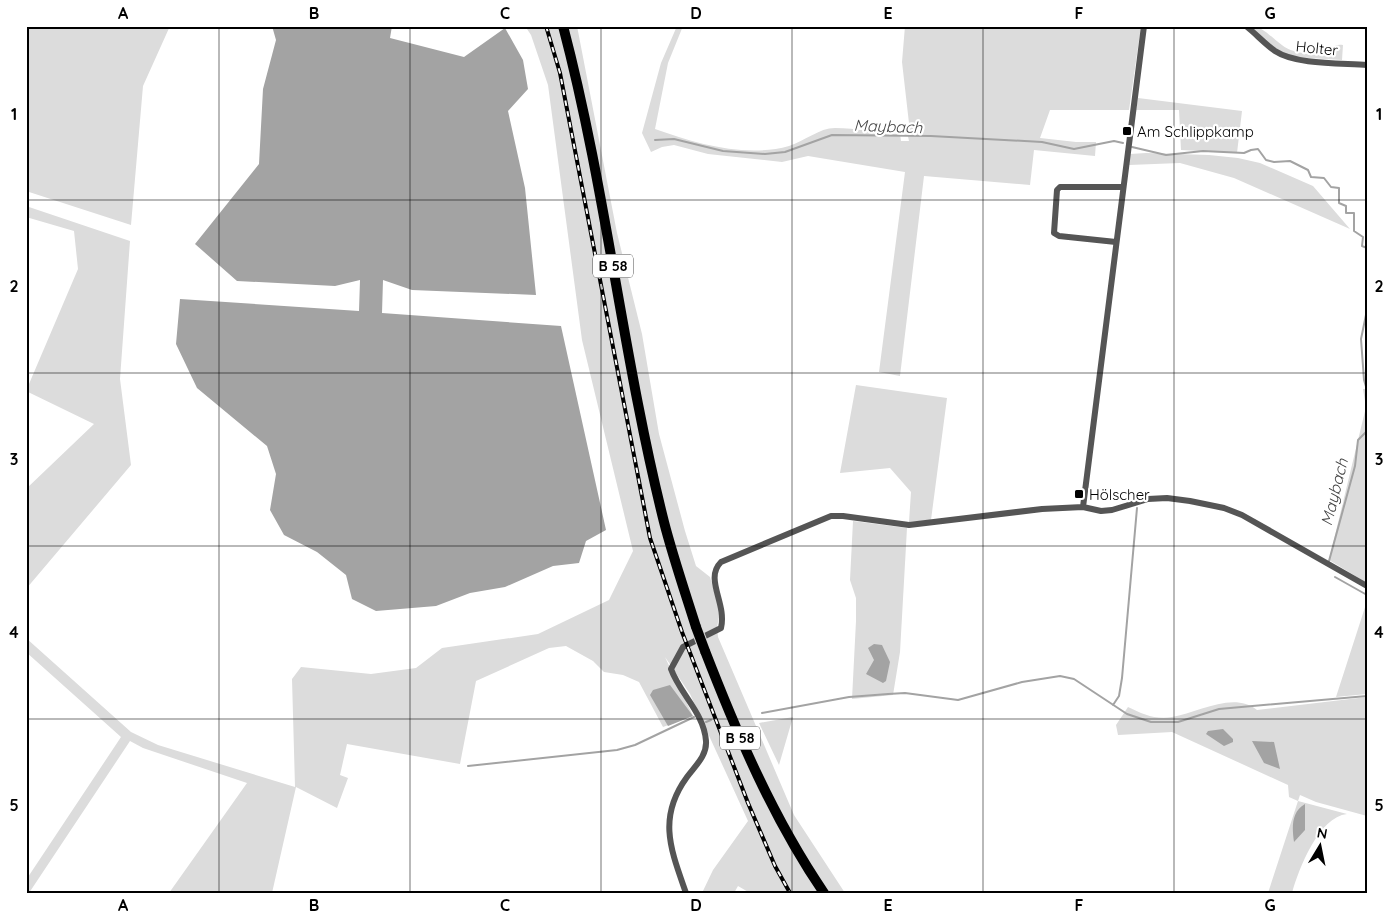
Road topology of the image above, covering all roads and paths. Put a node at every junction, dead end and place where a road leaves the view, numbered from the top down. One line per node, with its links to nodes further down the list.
1 (563, 26): 10 (main road, B 58, bridge)
2 (1144, 26): 5 (street)
3 (1246, 26): 4 (street, Holter)
4 (1367, 65)
5 (1122, 187): 6 (street); 6 (street)
6 (1116, 242): 7 (street)
7 (1083, 507): 8 (street); 9 (street)
8 (1367, 586)
9 (686, 893)
10 (824, 893)

